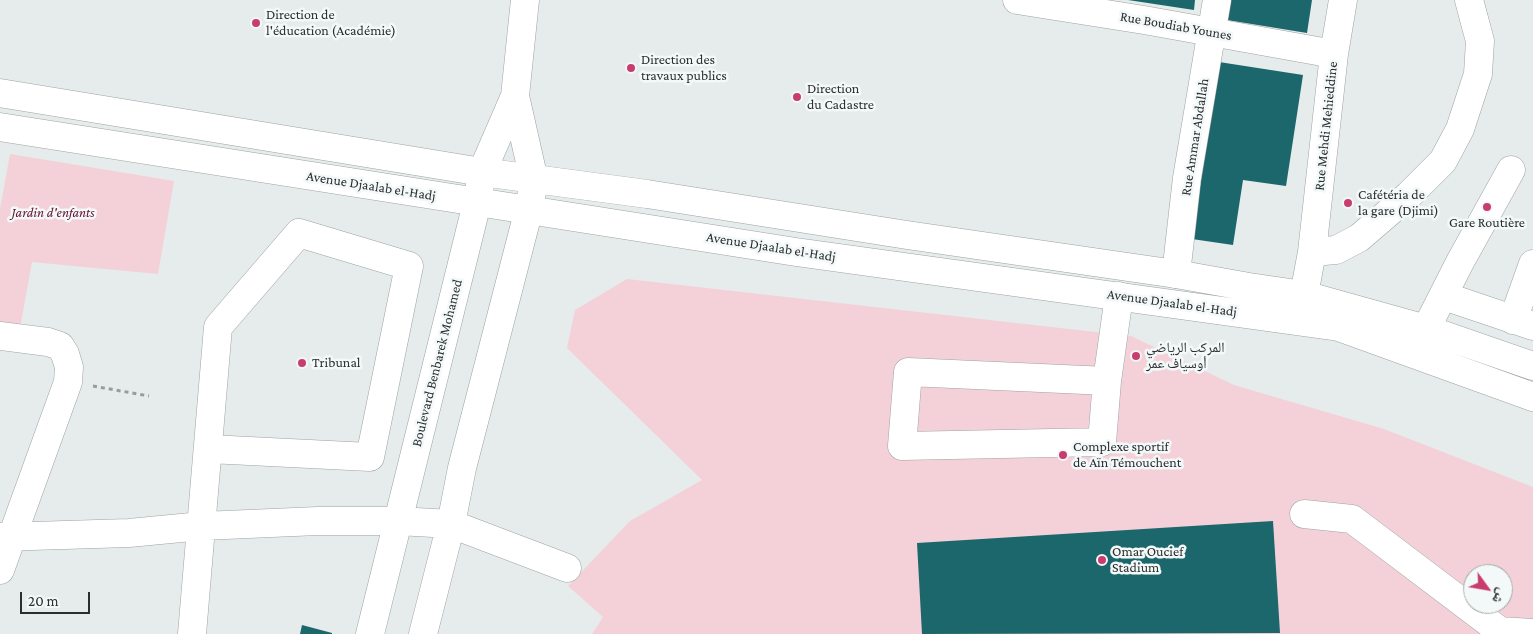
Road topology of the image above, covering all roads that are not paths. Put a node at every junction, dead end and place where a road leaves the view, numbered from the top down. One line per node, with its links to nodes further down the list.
1 (525, 0): 10 (street, Boulevard Benbarek Mohamed)
2 (1017, 0): 6 (street, Rue Boudiab Younes)
3 (1217, 0): 7 (street, Rue Ammar Abdallah)
4 (1343, 0): 8 (street, Rue Mehdi Mehieddine)
5 (1469, 0): 17 (street)
6 (1078, 5): 7 (street, Rue Boudiab Younes)
7 (1212, 33): 8 (street, Rue Boudiab Younes); 19 (street, Rue Ammar Abdallah)
8 (1334, 54): 17 (street, Rue Mehdi Mehieddine)
9 (0, 93): 13 (street, Avenue Djaalab el-Hadj)
10 (515, 96): 13 (street, Boulevard Benbarek Mohamed); 14 (street, Boulevard Benbarek Mohamed)
11 (0, 127): 15 (street, Avenue Djaalab el-Hadj)
12 (1512, 170): 22 (street)
13 (482, 172): 14 (street, Avenue Djaalab el-Hadj); 15 (street, Boulevard Benbarek Mohamed)
14 (534, 180): 16 (street, Boulevard Benbarek Mohamed); 19 (street, Avenue Djaalab el-Hadj)
15 (477, 203): 16 (street, Avenue Djaalab el-Hadj); 31 (street, Boulevard Benbarek Mohamed)
16 (529, 209): 21 (street, Avenue Djaalab el-Hadj); 32 (street, Boulevard Benbarek Mohamed)
17 (1312, 252): 20 (street, Rue Mehdi Mehieddine)
18 (1533, 264): 23 (street)
19 (1176, 274): 20 (street, Avenue Djaalab el-Hadj)
20 (1304, 295): 24 (street, Avenue Djaalab el-Hadj)
21 (1119, 296): 27 (street); 28 (street, Avenue Djaalab el-Hadj)
22 (1444, 296): 23 (street); 24 (street)
23 (1524, 314)
24 (1426, 329): 26 (street, Avenue Djaalab el-Hadj)
25 (0, 336): 34 (street)
26 (1533, 366)
27 (1107, 381): 27 (street)
28 (1533, 397)
29 (209, 449): 29 (street); 33 (street)
30 (1304, 514): 37 (street)
31 (398, 521): 32 (street); 33 (street); 40 (street, Boulevard Benbarek Mohamed)
32 (451, 524): 35 (street); 41 (street, Boulevard Benbarek Mohamed)
33 (202, 526): 34 (street); 39 (street)
34 (6, 536): 36 (street)
35 (567, 568)
36 (0, 570)
37 (1501, 632): 38 (street)
38 (1533, 633)
39 (192, 634)
40 (370, 634)
41 (423, 634)

